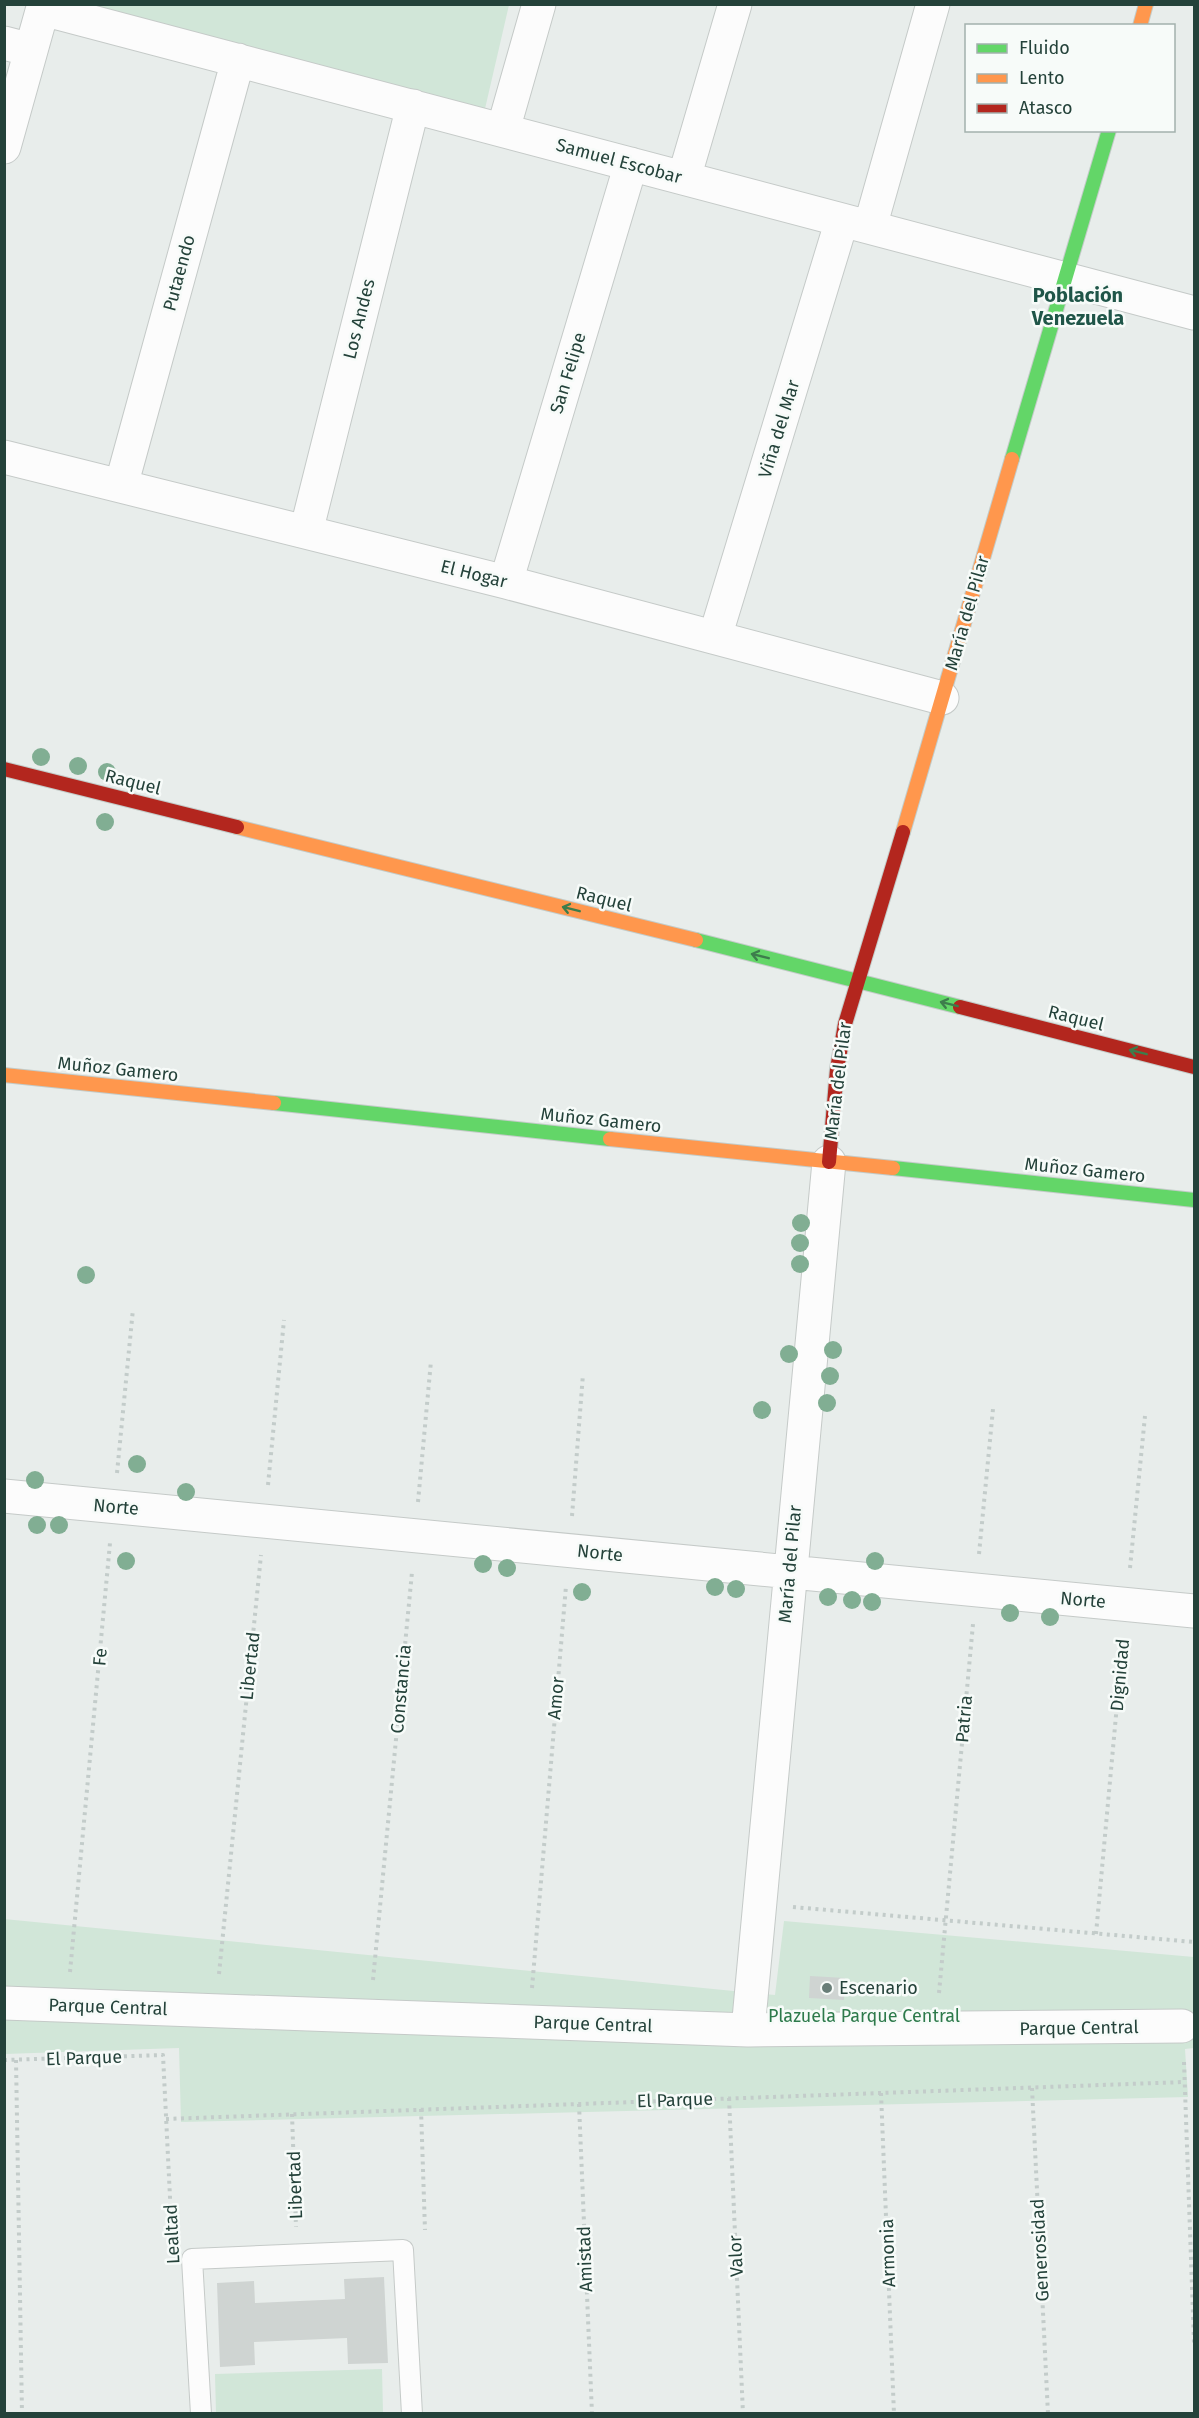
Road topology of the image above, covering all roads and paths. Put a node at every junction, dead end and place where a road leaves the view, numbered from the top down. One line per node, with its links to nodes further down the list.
1 (539, 4): 10 (street)
2 (735, 4): 14 (street)
3 (933, 4): 15 (street, Viña del Mar)
4 (1146, 4): 6 (street)
5 (44, 7): 7 (street); 8 (street, Samuel Escobar)
6 (1141, 24)
7 (18, 46): 12 (street)
8 (238, 60): 9 (street, Samuel Escobar); 19 (street, Putaendo)
9 (412, 106): 10 (street, Samuel Escobar); 20 (street, Los Andes)
10 (503, 130): 13 (street, Samuel Escobar)
11 (1108, 132): 16 (street, María del Pilar)
12 (4, 147)
13 (631, 164): 14 (street, Samuel Escobar); 21 (street, San Felipe)
14 (684, 178): 15 (street, Samuel Escobar)
15 (856, 223): 16 (street, Samuel Escobar); 22 (street, Viña del Mar)
16 (1065, 279): 17 (street, Samuel Escobar); 23 (street, María del Pilar)
17 (1194, 313)
18 (4, 457): 19 (street, El Hogar)
19 (121, 486): 20 (street, El Hogar)
20 (306, 532): 21 (street, El Hogar)
21 (506, 582): 22 (street, El Hogar)
22 (716, 637): 23 (street, El Hogar)
23 (942, 698): 25 (street, María del Pilar)
24 (4, 769): 25 (street, Raquel, one-way to 24)
25 (859, 980): 26 (street, Raquel, one-way to 25); 28 (street, María del Pilar)
26 (1194, 1067)
27 (4, 1075): 28 (street, Muñoz Gamero)
28 (829, 1162): 29 (street, Muñoz Gamero); 41 (street, María del Pilar)
29 (1194, 1200)
30 (133, 1309): 37 (path, Fe)
31 (284, 1320): 38 (path, Libertad)
32 (431, 1362): 39 (path, Constancia)
33 (583, 1374): 40 (path, Amor)
34 (993, 1409): 42 (path, Patria)
35 (1145, 1416): 43 (path, Dignidad)
36 (4, 1496): 37 (street, Norte)
37 (114, 1507): 38 (street, Norte); 50 (path, Fe)
38 (264, 1521): 39 (street, Norte); 51 (path, Libertad)
39 (415, 1535): 40 (street, Norte); 52 (path, Constancia)
40 (569, 1550): 41 (street, Norte); 53 (path, Amor)
41 (789, 1572): 42 (street, Norte); 45 (street, María del Pilar)
42 (976, 1590): 43 (street, Norte); 46 (path, Patria)
43 (1126, 1604): 44 (street, Norte); 47 (path, Dignidad)
44 (1194, 1611)
45 (760, 1904): 46 (path); 55 (street, María del Pilar)
46 (946, 1921): 47 (path); 56 (path, Patria)
47 (1096, 1934): 48 (path)
48 (1194, 1942)
49 (4, 2003): 50 (street, Parque Central)
50 (66, 2005): 51 (street, Parque Central)
51 (215, 2011): 52 (street, Parque Central)
52 (370, 2016): 53 (street, Parque Central)
53 (530, 2022): 55 (street, Parque Central)
54 (1182, 2026): 56 (street, Parque Central); 60 (path)
55 (748, 2030): 56 (street, Parque Central)
56 (935, 2030)
57 (163, 2055): 59 (path, El Parque); 66 (path, Lealtad)
58 (4, 2060): 59 (path, El Parque)
59 (16, 2060): 70 (path)
60 (1184, 2082): 61 (path, El Parque); 69 (path)
61 (1032, 2087): 62 (path, El Parque); 76 (path, Generosidad)
62 (881, 2093): 63 (path, El Parque); 75 (path, Armonia)
63 (729, 2098): 64 (path, El Parque); 74 (path, Valor)
64 (579, 2104): 65 (path, El Parque); 73 (path, Amistad)
65 (292, 2114): 66 (path, El Parque); 68 (path, Libertad)
66 (166, 2119): 67 (path, Lealtad)
67 (172, 2249)
68 (297, 2255): 71 (lane); 72 (lane)
69 (1194, 2343)
70 (22, 2414)
71 (201, 2414)
72 (412, 2414)
73 (592, 2414)
74 (743, 2414)
75 (894, 2414)
76 (1048, 2414)

